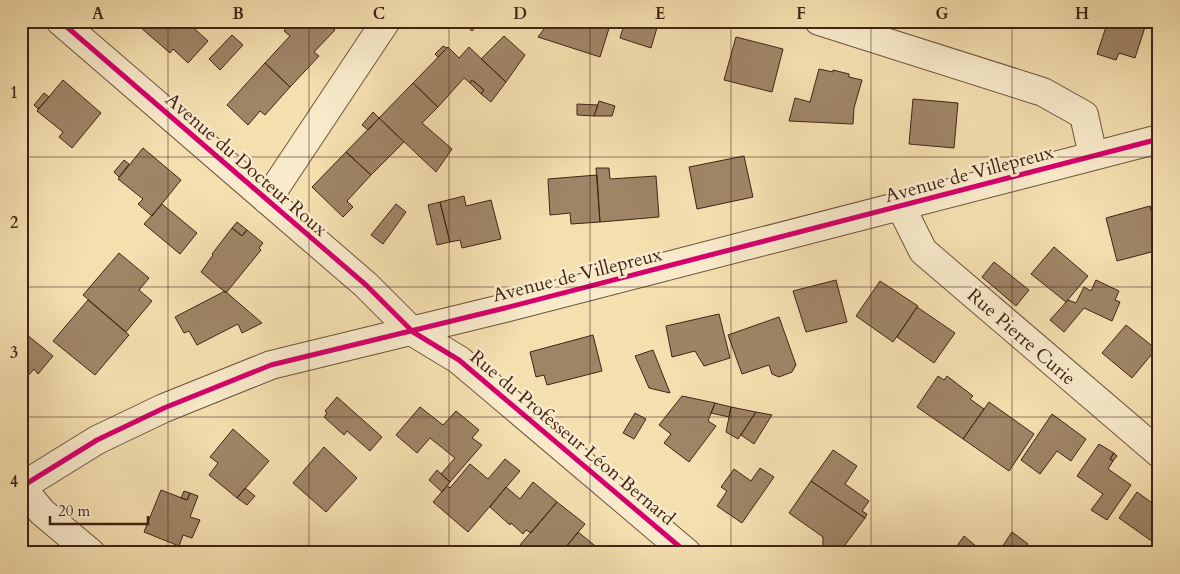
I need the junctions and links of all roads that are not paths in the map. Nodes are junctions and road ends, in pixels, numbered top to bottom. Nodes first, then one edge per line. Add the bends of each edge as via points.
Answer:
1 (60, 21) edge
2 (386, 21) edge
3 (819, 21) edge
4 (1159, 139) edge
5 (1092, 156) junction
6 (267, 200) junction
7 (901, 207) junction
8 (413, 332) junction
9 (1159, 453) edge
10 (21, 487) edge
11 (91, 553) edge
12 (687, 553) edge

1 - 6 street, Avenue du Docteur Roux
2 - 6 street
3 - 5 street via 1043,92 1084,115
4 - 5 street, Avenue de Villepreux
5 - 7 street, Avenue de Villepreux
6 - 8 street, Avenue du Docteur Roux via 366,285
7 - 8 street, Avenue de Villepreux
7 - 9 street, Rue Pierre Curie via 923,251
8 - 10 street, Avenue de Villepreux via 263,368 164,408 97,440
8 - 12 street, Rue du Professeur Léon Bernard via 459,360
10 - 11 street via 42,512

